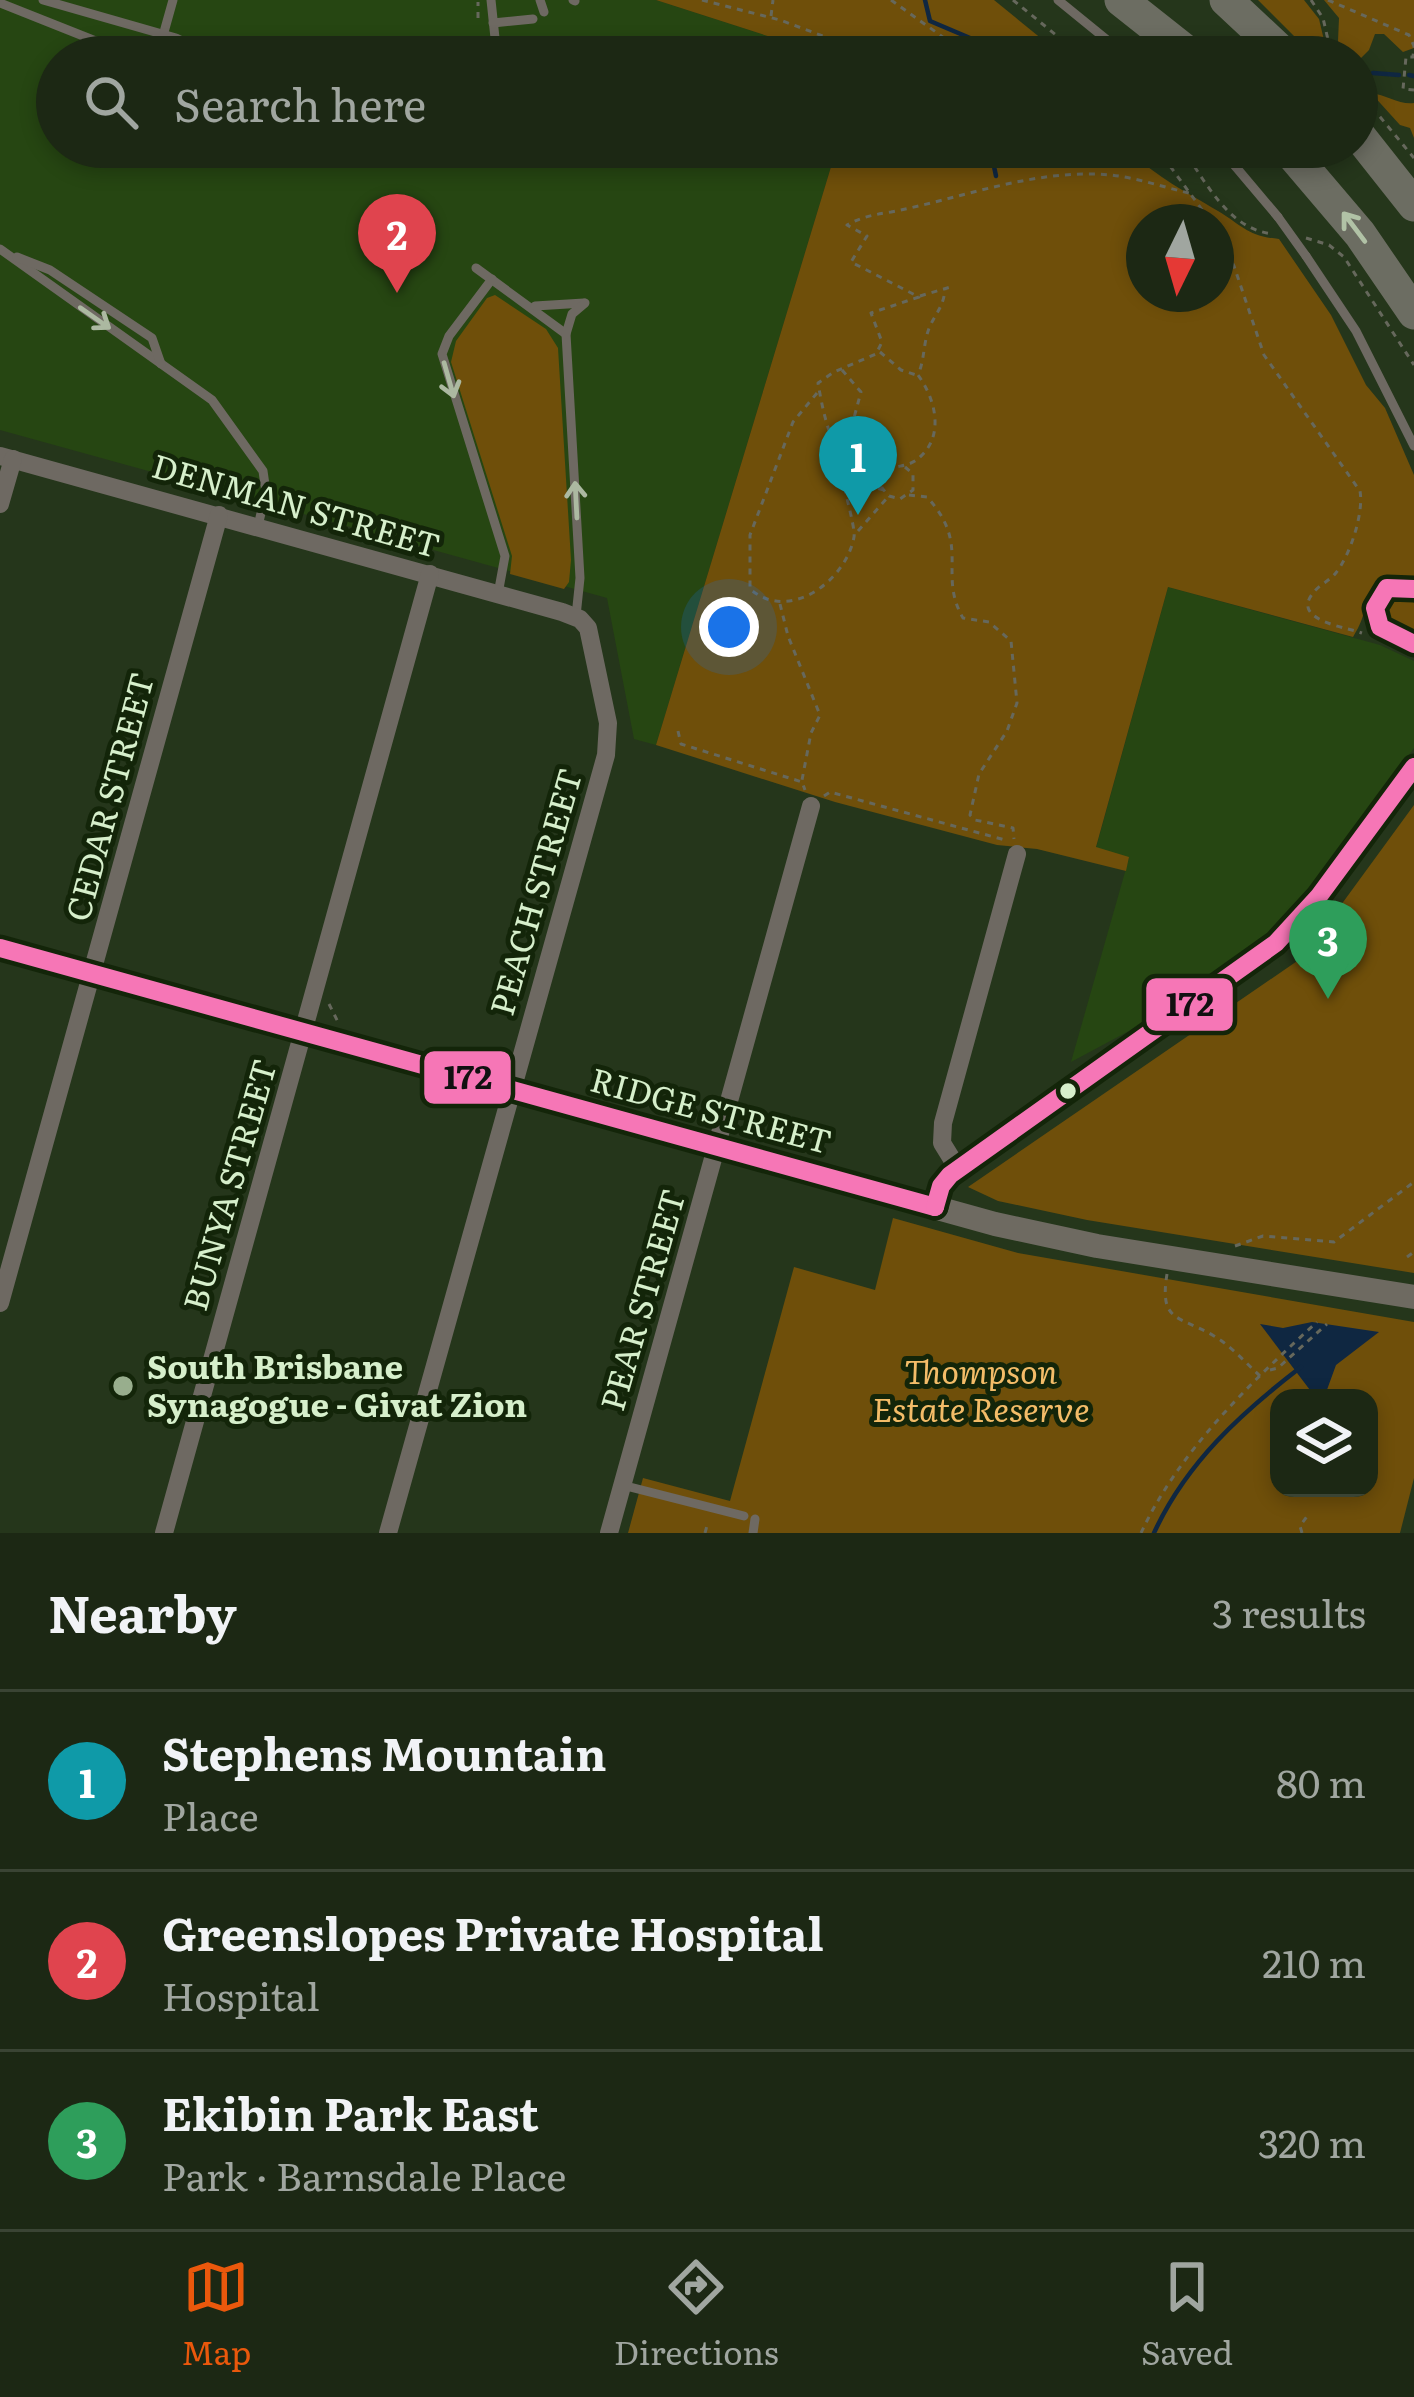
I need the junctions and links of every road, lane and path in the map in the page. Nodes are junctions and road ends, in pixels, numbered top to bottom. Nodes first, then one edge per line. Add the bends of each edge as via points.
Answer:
1 (43, 0) edge
2 (173, 0) edge
3 (491, 0) edge
4 (556, 0) edge
5 (702, 0) edge
6 (773, 0) edge
7 (891, 0) edge
8 (1058, 0) edge
9 (1121, 0) edge
10 (1226, 0) edge
11 (1311, 0) edge
12 (1328, 0) edge
13 (478, 2) edge
14 (1015, 2) edge
15 (0, 3) edge
16 (543, 6) edge
17 (80, 10) junction
18 (478, 18) dead end
19 (771, 18) junction
20 (532, 19) dead end
21 (493, 23) junction
22 (74, 32) junction
23 (164, 35) joint
24 (84, 36) edge
25 (495, 36) edge
26 (821, 36) edge
27 (947, 36) edge
28 (1057, 36) edge
29 (1102, 36) edge
30 (1166, 36) edge
31 (1265, 36) edge
32 (1327, 36) edge
33 (1414, 49) edge
34 (1414, 90) edge
35 (1378, 114) edge
36 (1414, 158) edge
37 (1378, 160) edge
38 (1172, 168) edge
39 (1236, 168) edge
40 (1304, 168) edge
41 (1192, 194) junction
42 (1199, 204) edge
43 (1414, 205) edge
44 (1, 250) edge
45 (1234, 266) edge
46 (476, 268) dead end
47 (492, 279) junction
48 (954, 286) dead end
49 (945, 288) junction
50 (919, 297) junction
51 (530, 306) junction
52 (1414, 313) edge
53 (566, 334) junction
54 (878, 350) junction
55 (841, 368) junction
56 (918, 375) junction
57 (820, 391) junction
58 (1414, 446) edge
59 (837, 453) junction
60 (6, 458) edge
61 (842, 460) junction
62 (905, 467) junction
63 (884, 490) junction
64 (909, 494) junction
65 (889, 496) junction
66 (0, 504) edge
67 (219, 515) junction
68 (258, 526) junction
69 (856, 532) junction
70 (430, 574) junction
71 (1414, 589) edge
72 (498, 594) junction
73 (780, 604) junction
74 (576, 616) junction
75 (1368, 635) dead end
76 (1414, 644) edge
77 (678, 731) dead end
78 (1414, 767) edge
79 (802, 782) junction
80 (813, 798) junction
81 (1016, 848) junction
82 (0, 948) edge
83 (92, 974) junction
84 (329, 1002) dead end
85 (341, 1025) dead end
86 (303, 1033) junction
87 (511, 1090) junction
88 (716, 1147) junction
89 (958, 1169) junction
90 (1414, 1182) edge
91 (935, 1208) junction
92 (1222, 1247) dead end
93 (1414, 1252) edge
94 (1407, 1257) dead end
95 (1167, 1276) dead end
96 (1414, 1297) edge
97 (0, 1304) edge
98 (1317, 1322) dead end
99 (1327, 1324) dead end
100 (1268, 1371) junction
101 (1262, 1377) junction
102 (622, 1485) junction
103 (1308, 1515) dead end
104 (164, 1533) edge
105 (388, 1533) edge
106 (609, 1533) edge
107 (753, 1533) edge
108 (1141, 1533) edge
109 (1302, 1533) edge

1 - 17 lane
2 - 23 lane
3 - 21 lane
4 - 16 lane
5 - 19 path
6 - 19 path
7 - 27 path
8 - 29 lane
9 - 30 highway
10 - 31 highway
11 - 32 path
12 - 33 path via 1409,35
13 - 18 path
14 - 28 path
15 - 22 lane
17 - 22 lane
17 - 23 lane
19 - 26 path
20 - 21 lane
21 - 25 lane
22 - 24 lane
33 - 34 path via 1403,89
35 - 36 path
37 - 43 highway
38 - 41 path
39 - 58 lane, bridge via 1355,331
52 -> 40 highway
41 - 42 path
41 - 50 path via 1112,175 1054,176 868,213 848,225 867,236 851,262
44 -> 68 lane via 50,270 152,338 161,364 212,400 263,471
45 - 75 path via 1264,355 1360,491 1343,561 1307,605 1311,614
46 - 47 lane
47 - 51 lane
47 -> 72 lane via 442,354 505,556
48 - 49 path
49 - 50 path
49 - 56 path
50 - 54 path via 871,313
51 - 53 lane
51 - 53 lane via 585,303
74 -> 53 lane
54 - 55 path
54 - 56 path
55 - 57 path via 818,383
55 - 61 path via 861,392
56 - 62 path via 937,422 924,453
57 - 59 path
57 - 73 path via 793,422 750,535 750,589
59 - 61 path
59 - 69 path
60 - 66 street
60 - 67 street, DENMAN STREET
61 - 63 path via 869,487
62 - 63 path via 884,472
62 - 64 path via 915,479
63 - 65 path
64 - 65 path
64 - 81 path via 927,496 946,517 954,602 963,618 989,622 1011,641 1016,703 979,774 970,815 1013,828
65 - 69 path
67 - 68 street, DENMAN STREET
67 - 83 street, CEDAR STREET
68 - 70 street, DENMAN STREET
69 - 73 path via 844,568
70 - 72 street, DENMAN STREET
70 - 86 street, BUNYA STREET
71 - 76 street via 1388,586 1373,610 1380,627
72 - 74 street, DENMAN STREET
73 - 79 path via 820,715
74 - 87 street, PEACH STREET via 590,633 608,744
77 - 79 path via 681,744
78 - 89 street via 1276,943
79 - 80 path
80 - 81 path via 830,793
80 - 88 street, PEAR STREET
81 - 89 street via 943,1123 942,1143
82 - 83 street, RIDGE STREET
83 - 86 street, RIDGE STREET
83 - 97 street, CEDAR STREET
84 - 85 path
86 - 87 street, RIDGE STREET
86 - 104 street, BUNYA STREET
87 - 88 street, RIDGE STREET
87 - 105 street, PEACH STREET
88 - 91 street, RIDGE STREET
88 - 102 street, PEAR STREET
89 - 91 street
90 - 92 path via 1334,1241 1263,1236
91 - 96 street, RIDGE STREET via 1064,1240
93 - 94 path
95 - 101 path via 1162,1300 1171,1316 1215,1337
98 - 100 path
99 - 100 path
100 - 101 path
101 - 108 path via 1179,1468
102 - 106 street, PEAR STREET
102 - 107 lane via 749,1518
103 - 109 path

